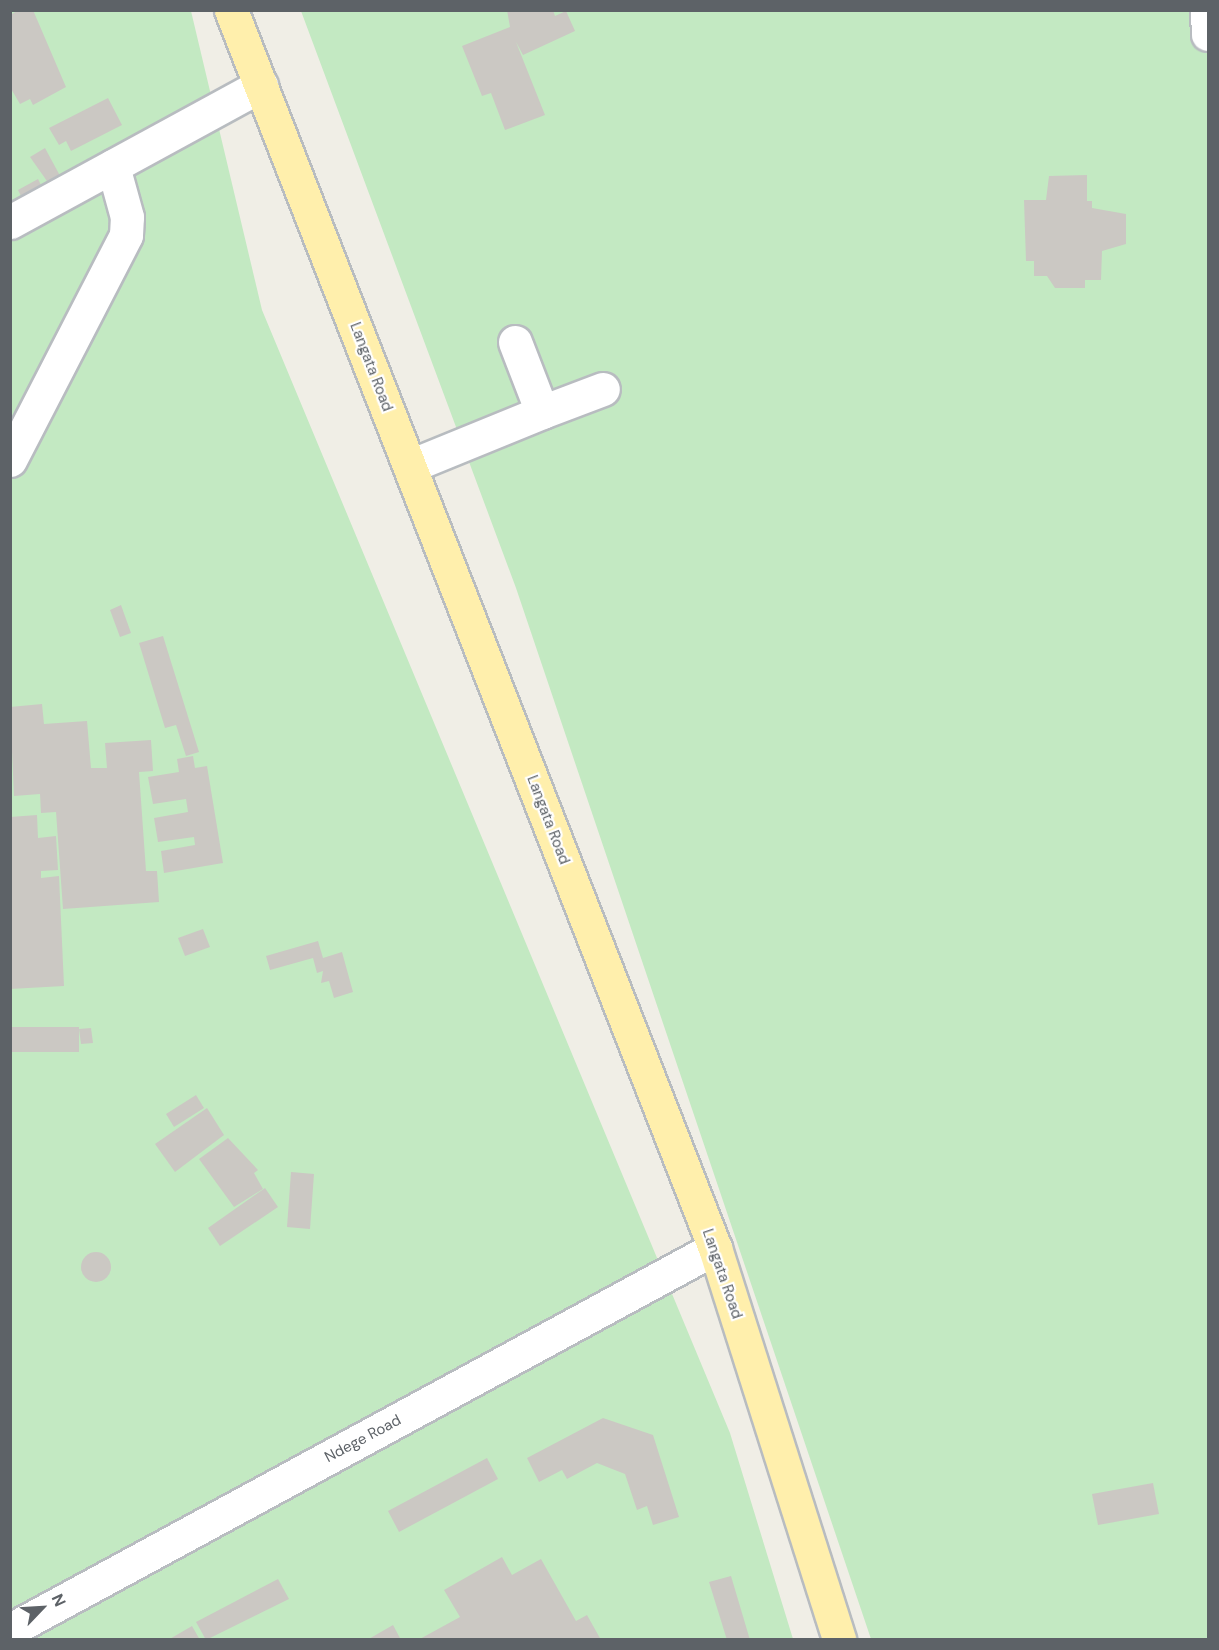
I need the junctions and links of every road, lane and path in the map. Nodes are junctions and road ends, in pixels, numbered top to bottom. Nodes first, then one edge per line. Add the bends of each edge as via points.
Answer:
1 (231, 10) edge
2 (1207, 10) edge
3 (1209, 34) edge
4 (261, 85) junction
5 (112, 166) junction
6 (10, 222) edge
7 (515, 342) dead end
8 (603, 389) dead end
9 (542, 412) junction
10 (10, 460) edge
11 (410, 466) junction
12 (715, 1248) junction
13 (10, 1630) edge
14 (839, 1640) edge

1 - 4 main road, Langata Road
2 - 3 street
4 - 5 street
4 - 11 main road, Langata Road
5 - 6 street
5 - 10 street via 127,217 126,235
7 - 9 street
8 - 9 street
9 - 11 street
11 - 12 main road, Langata Road
12 - 13 street, Ndege Road
12 - 14 main road, Langata Road

